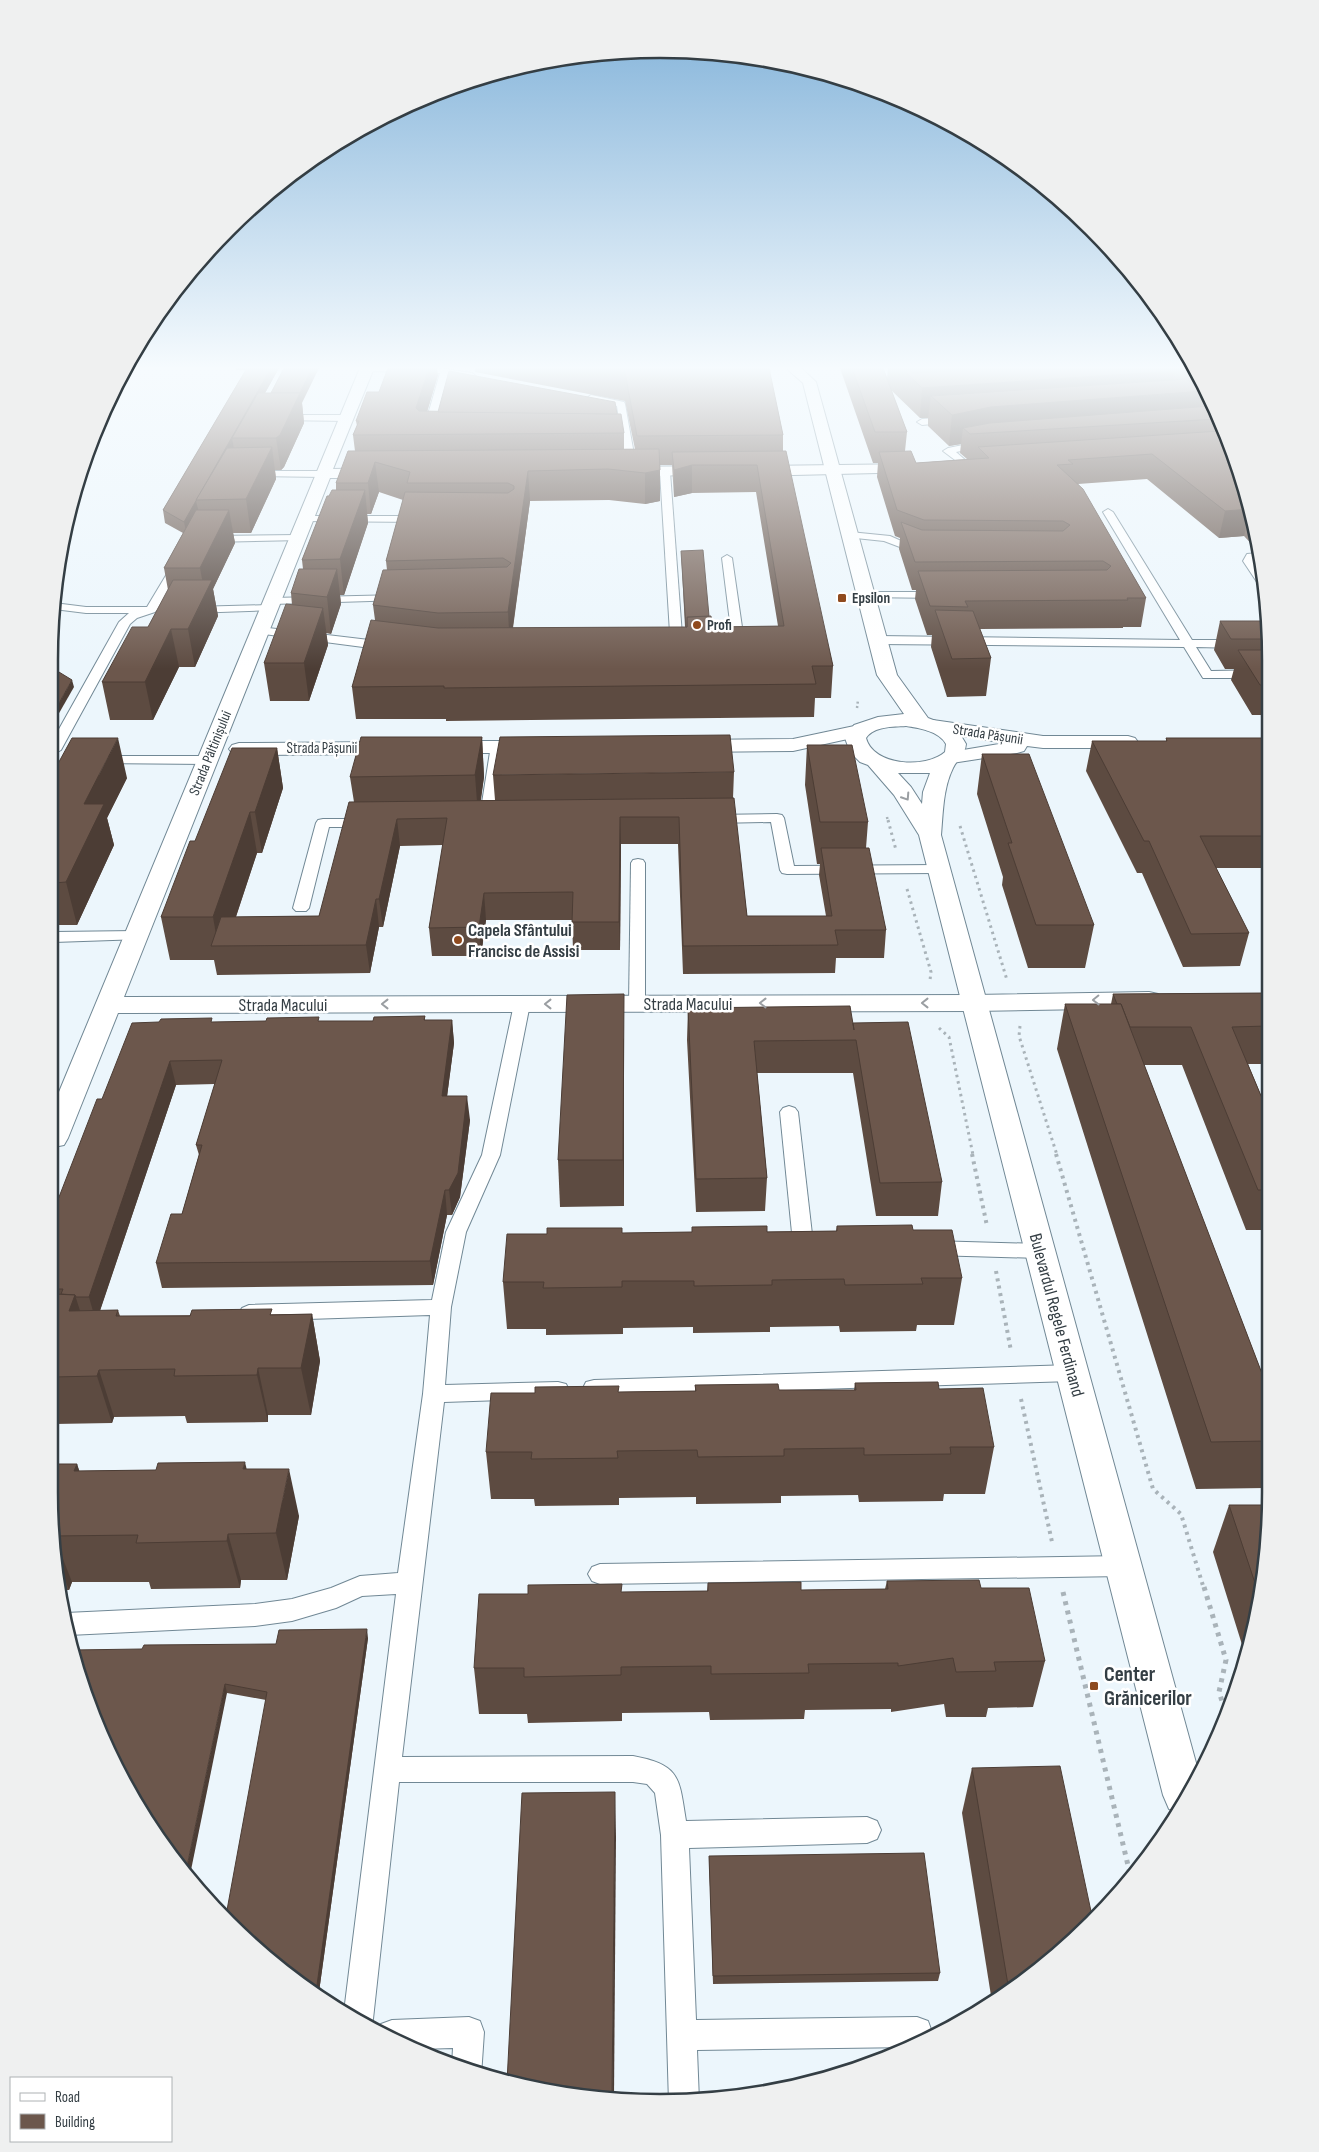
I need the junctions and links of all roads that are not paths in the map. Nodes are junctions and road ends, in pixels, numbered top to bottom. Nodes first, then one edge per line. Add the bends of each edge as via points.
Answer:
1 (326, 468) edge
2 (631, 468) edge
3 (922, 468) edge
4 (833, 471) junction
5 (612, 472) edge
6 (632, 472) junction
7 (665, 472) junction
8 (394, 473) edge
9 (238, 474) edge
10 (324, 474) junction
11 (1108, 512) dead end
12 (432, 519) edge
13 (302, 529) junction
14 (850, 535) junction
15 (202, 539) edge
16 (929, 552) edge
17 (183, 555) edge
18 (1252, 556) edge
19 (727, 558) dead end
20 (1254, 570) edge
21 (953, 595) edge
22 (866, 596) junction
23 (408, 598) edge
24 (271, 605) junction
25 (60, 607) edge
26 (156, 610) junction
27 (181, 610) edge
28 (260, 631) junction
29 (878, 640) junction
30 (720, 642) edge
31 (1249, 644) edge
32 (1189, 645) junction
33 (398, 648) edge
34 (667, 652) edge
35 (1262, 674) edge
36 (887, 675) junction
37 (926, 724) junction
38 (864, 729) junction
39 (1043, 742) junction
40 (1151, 742) edge
41 (793, 745) junction
42 (557, 746) edge
43 (675, 746) edge
44 (498, 747) junction
45 (58, 755) edge
46 (210, 755) junction
47 (948, 759) junction
48 (83, 760) edge
49 (871, 760) junction
50 (700, 819) edge
51 (486, 822) edge
52 (381, 823) edge
53 (930, 835) junction
54 (638, 863) dead end
55 (938, 869) junction
56 (301, 908) dead end
57 (136, 936) junction
58 (58, 937) edge
59 (1169, 1000) edge
60 (974, 1003) junction
61 (522, 1004) junction
62 (638, 1004) junction
63 (108, 1005) junction
64 (788, 1112) dead end
65 (58, 1128) edge
66 (783, 1241) edge
67 (803, 1243) junction
68 (823, 1244) edge
69 (912, 1248) edge
70 (1040, 1251) junction
71 (441, 1307) junction
72 (227, 1316) edge
73 (1072, 1373) junction
74 (434, 1394) junction
75 (1123, 1566) junction
76 (600, 1574) dead end
77 (409, 1583) junction
78 (72, 1624) edge
79 (387, 1770) junction
80 (1183, 1790) edge
81 (867, 1830) dead end
82 (675, 1835) junction
83 (359, 2014) edge
84 (917, 2032) dead end
85 (682, 2035) junction
86 (401, 2036) edge
87 (467, 2063) edge
88 (684, 2093) edge

1 - 10 street, Strada Păltinișului
2 - 6 lane
3 - 4 street
4 - 7 street
4 - 14 street
5 - 6 street
6 - 7 street
7 - 34 lane via 681,642 677,652
8 - 10 street
9 - 10 lane
10 - 13 street, Strada Păltinișului
11 - 32 lane
12 - 13 lane
13 - 15 lane
13 - 24 street, Strada Păltinișului
14 - 16 lane via 886,538 919,552
14 - 22 street
17 - 26 lane
18 - 20 lane via 1248,561
19 - 30 lane via 738,641
21 - 22 lane
22 - 29 street
23 - 24 lane
24 - 27 lane
24 - 28 street, Strada Păltinișului
25 - 26 lane
26 - 45 lane via 133,616 125,622
28 - 33 lane
28 - 46 street, Strada Păltinișului
29 - 32 lane
29 - 36 street
31 - 32 lane
32 - 35 lane via 1207,675
36 - 37 street
36 - 38 street via 883,702
37 - 38 street, Strada Pășunii via 892,720
37 - 39 street, Strada Pășunii
37 - 47 street via 944,731 956,743 956,750
38 - 41 street
38 - 49 street, Bulevardul Regele Ferdinand via 854,744
39 - 40 street, Strada Pășunii
39 - 47 street, Strada Pășunii
41 - 43 street
41 - 49 street
42 - 44 street, Strada Pășunii
44 - 46 street, Strada Pășunii
44 - 51 lane
46 - 48 lane
46 - 57 street, Strada Păltinișului
47 - 49 street, Strada Pășunii via 920,768
47 - 53 street, Bulevardul Regele Ferdinand via 934,792
49 -> 53 street, Bulevardul Regele Ferdinand via 903,792
50 - 55 lane via 777,818 788,870
52 - 56 lane via 323,823
53 - 55 street, Bulevardul Regele Ferdinand
54 - 62 lane
55 - 60 street, Bulevardul Regele Ferdinand
57 - 58 lane
57 - 63 street, Strada Păltinișului
59 -> 60 street, Strada Macului
60 -> 62 street, Strada Macului
60 - 70 street, Bulevardul Regele Ferdinand
62 -> 61 street, Strada Macului
61 -> 63 street, Strada Macului
61 - 71 lane via 491,1155 456,1232
63 - 65 street, Strada Păltinișului
64 - 67 lane
66 - 67 lane
67 - 68 lane
69 - 70 lane
70 - 73 street, Bulevardul Regele Ferdinand
71 - 72 lane
71 - 74 lane
73 - 74 lane
73 - 75 street, Bulevardul Regele Ferdinand
74 - 77 lane
75 - 76 lane
75 - 80 street, Bulevardul Regele Ferdinand
77 - 78 lane via 360,1586 292,1610 255,1615
77 - 79 lane
79 - 82 lane via 633,1769 654,1774 666,1787
79 - 83 lane
81 - 82 lane
82 - 85 lane
84 - 85 lane
85 - 88 lane
86 - 87 lane via 469,2032

